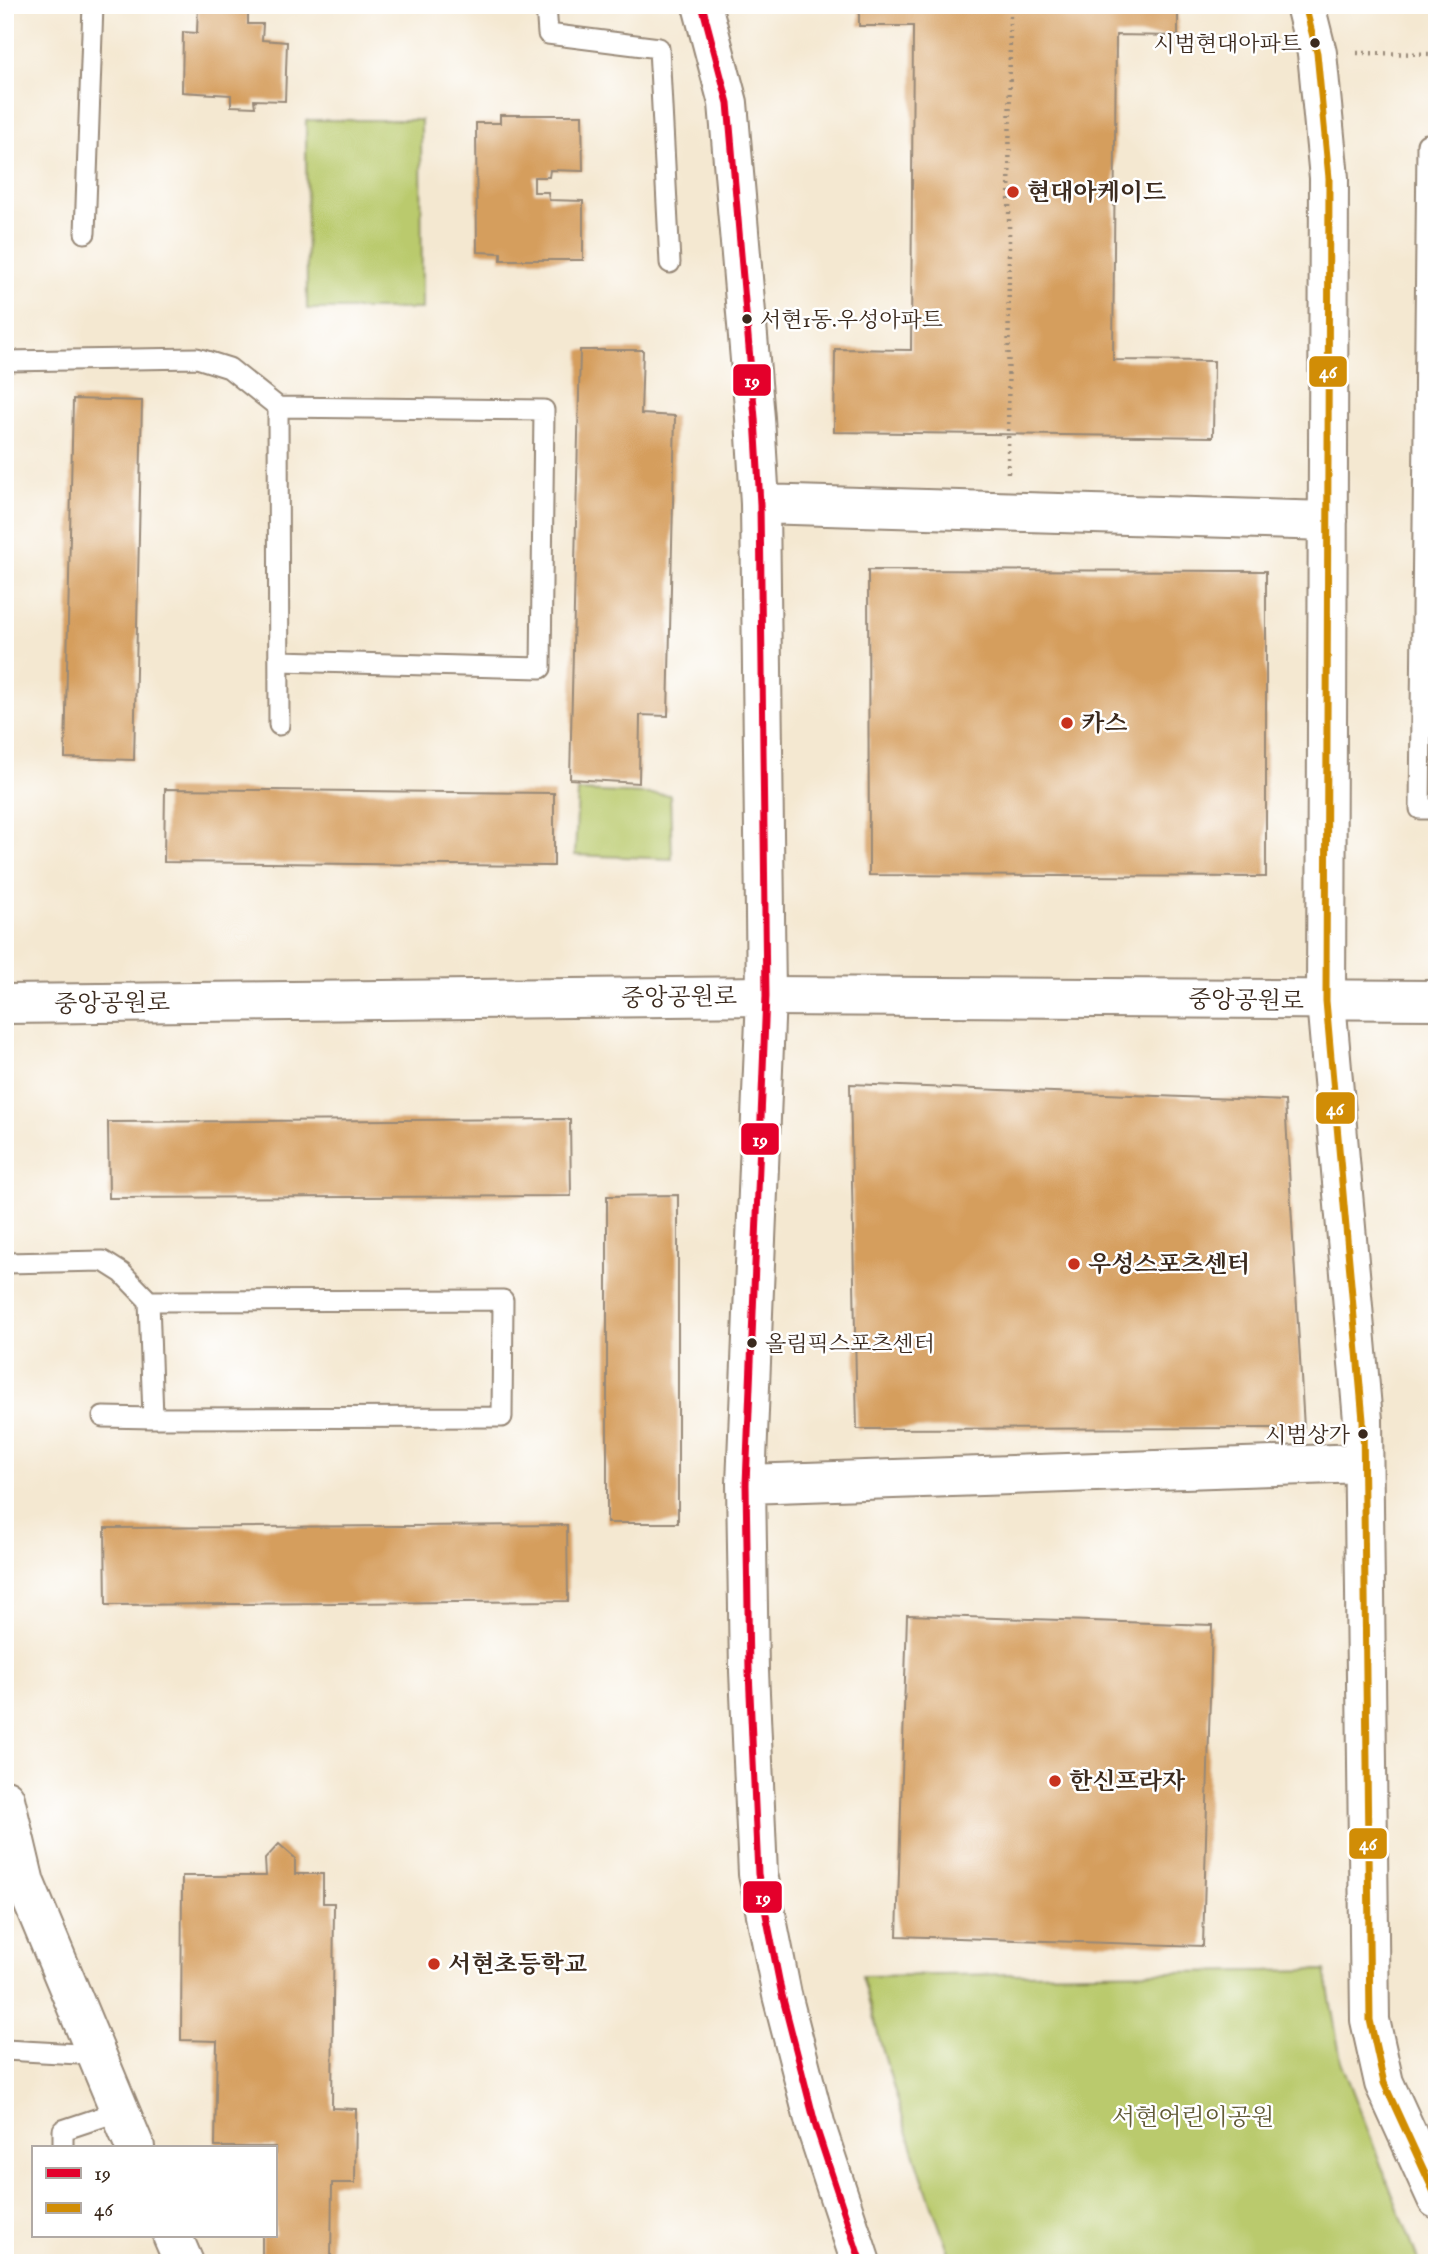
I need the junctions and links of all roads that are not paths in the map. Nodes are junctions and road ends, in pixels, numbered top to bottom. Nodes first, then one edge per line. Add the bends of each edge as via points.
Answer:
1 (93, 5) edge
2 (546, 5) edge
3 (702, 5) edge
4 (1305, 5) edge
5 (1427, 144) dead end
6 (85, 233) dead end
7 (670, 263) dead end
8 (5, 361) edge
9 (278, 407) junction
10 (760, 504) junction
11 (1328, 521) junction
12 (280, 662) junction
13 (279, 724) dead end
14 (1437, 809) edge
15 (766, 996) junction
16 (1437, 1000) edge
17 (1326, 1001) junction
18 (5, 1004) edge
19 (5, 1263) edge
20 (149, 1301) junction
21 (103, 1417) dead end
22 (153, 1418) junction
23 (1363, 1463) junction
24 (746, 1484) junction
25 (5, 1799) edge
26 (5, 2050) edge
27 (97, 2055) junction
28 (120, 2111) junction
29 (63, 2146) edge
30 (135, 2146) edge
31 (1437, 2199) edge
32 (172, 2236) edge
33 (184, 2263) edge
34 (861, 2263) edge

1 - 6 lane
2 - 7 lane via 548,34 659,48
3 - 10 street via 729,103
4 - 11 street via 1317,53 1329,178
5 - 14 lane via 1420,809
8 - 9 lane via 197,358 229,368
9 - 12 lane
9 - 12 lane via 544,410 541,668
10 - 11 street
10 - 15 street
11 - 17 street
12 - 13 lane
15 - 17 street, 중앙공원로
15 - 18 street, 중앙공원로
15 - 24 street
16 - 17 street, 중앙공원로
17 - 23 street
19 - 20 lane via 103,1261
20 - 22 lane
20 - 22 lane via 503,1300 502,1417
21 - 22 lane
23 - 24 street
23 - 31 street via 1370,2020 1384,2083
24 - 34 street via 758,1874 782,1995 813,2114
25 - 27 street via 24,1883
26 - 27 lane
27 - 28 street
28 - 29 lane via 63,2130
28 - 30 street
32 - 33 street

